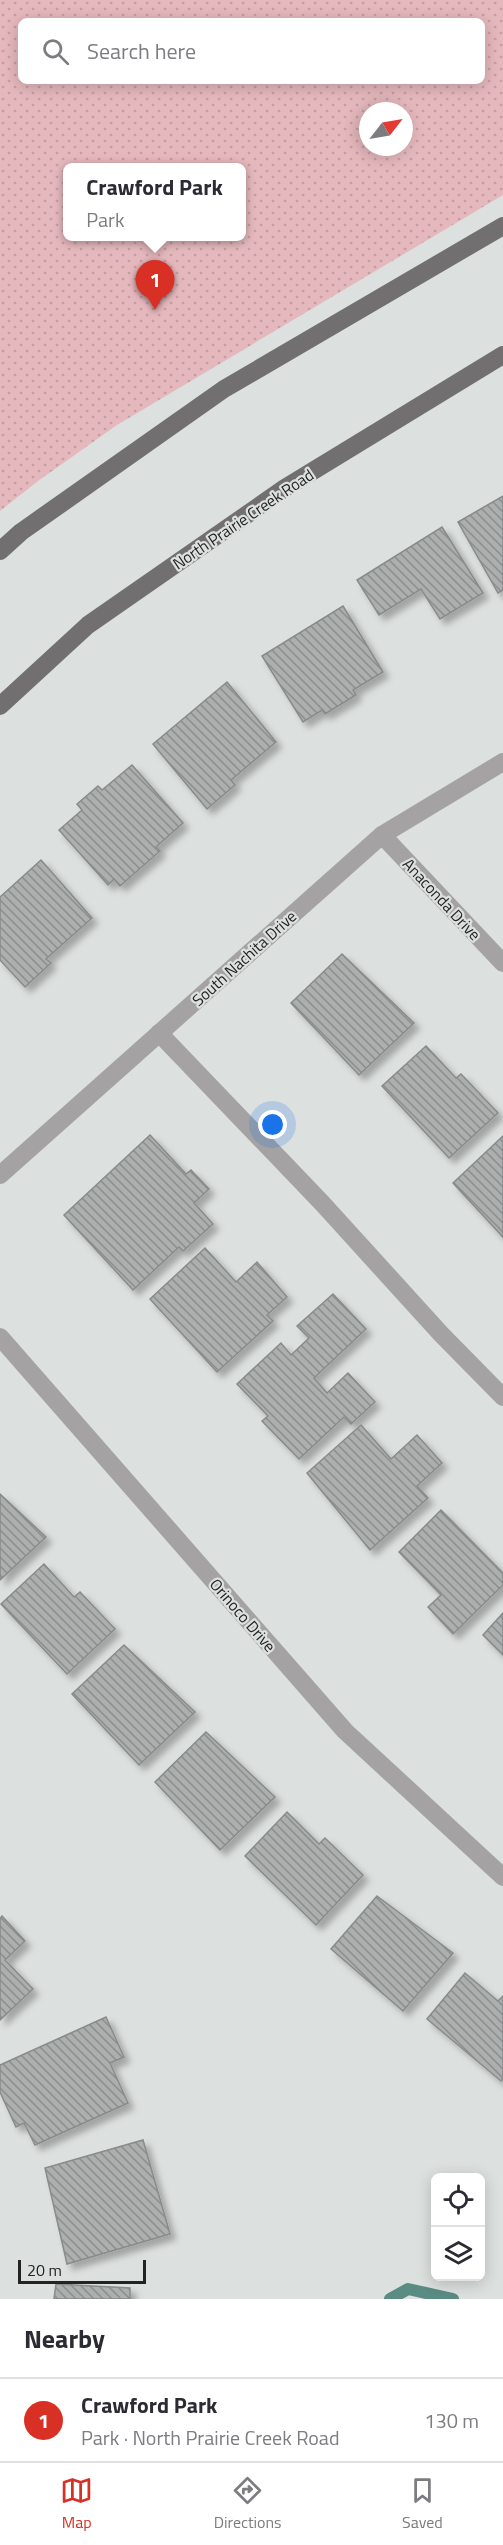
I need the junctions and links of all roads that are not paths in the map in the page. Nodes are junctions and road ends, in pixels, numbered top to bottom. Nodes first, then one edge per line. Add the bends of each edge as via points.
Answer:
1 (503, 226) edge
2 (503, 355) edge
3 (0, 551) edge
4 (0, 706) edge
5 (503, 762) edge
6 (382, 835) junction
7 (503, 963) edge
8 (159, 1033) junction
9 (0, 1175) edge
10 (0, 1338) edge
11 (503, 1397) edge
12 (503, 1877) edge

1 - 3 main road via 224,389 21,532
2 - 4 main road, North Prairie Creek Road via 285,488 88,625
5 - 6 street, South Nachita Drive
6 - 7 street, Anaconda Drive
6 - 8 street, South Nachita Drive
8 - 9 street, South Nachita Drive
8 - 11 street
10 - 12 street, Orinoco Drive via 345,1731

